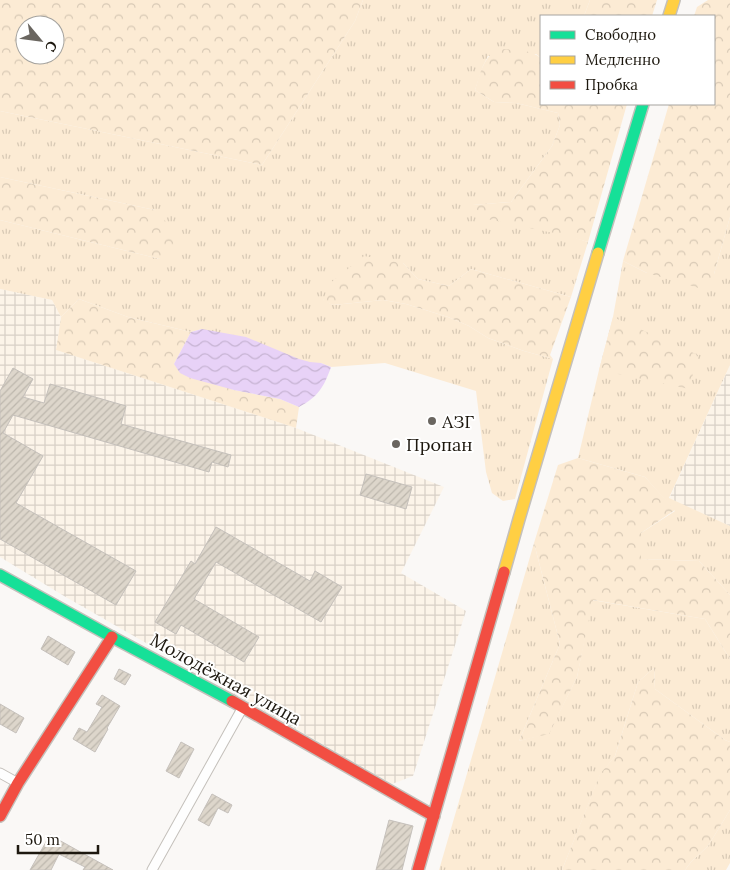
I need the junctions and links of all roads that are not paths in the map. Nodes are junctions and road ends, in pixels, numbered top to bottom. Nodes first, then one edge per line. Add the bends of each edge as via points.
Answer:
1 (674, 0) edge
2 (669, 15) edge
3 (643, 105) edge
4 (0, 575) edge
5 (112, 637) junction
6 (243, 707) junction
7 (0, 772) edge
8 (18, 783) junction
9 (0, 816) edge
10 (434, 816) junction
11 (152, 870) edge
12 (418, 870) edge

1 - 2 main road
3 - 10 main road
4 - 5 main road, Молодёжная улица
5 - 6 main road, Молодёжная улица
5 - 8 main road
6 - 10 main road, Молодёжная улица
6 - 11 street
7 - 8 street
8 - 9 main road
10 - 12 main road

